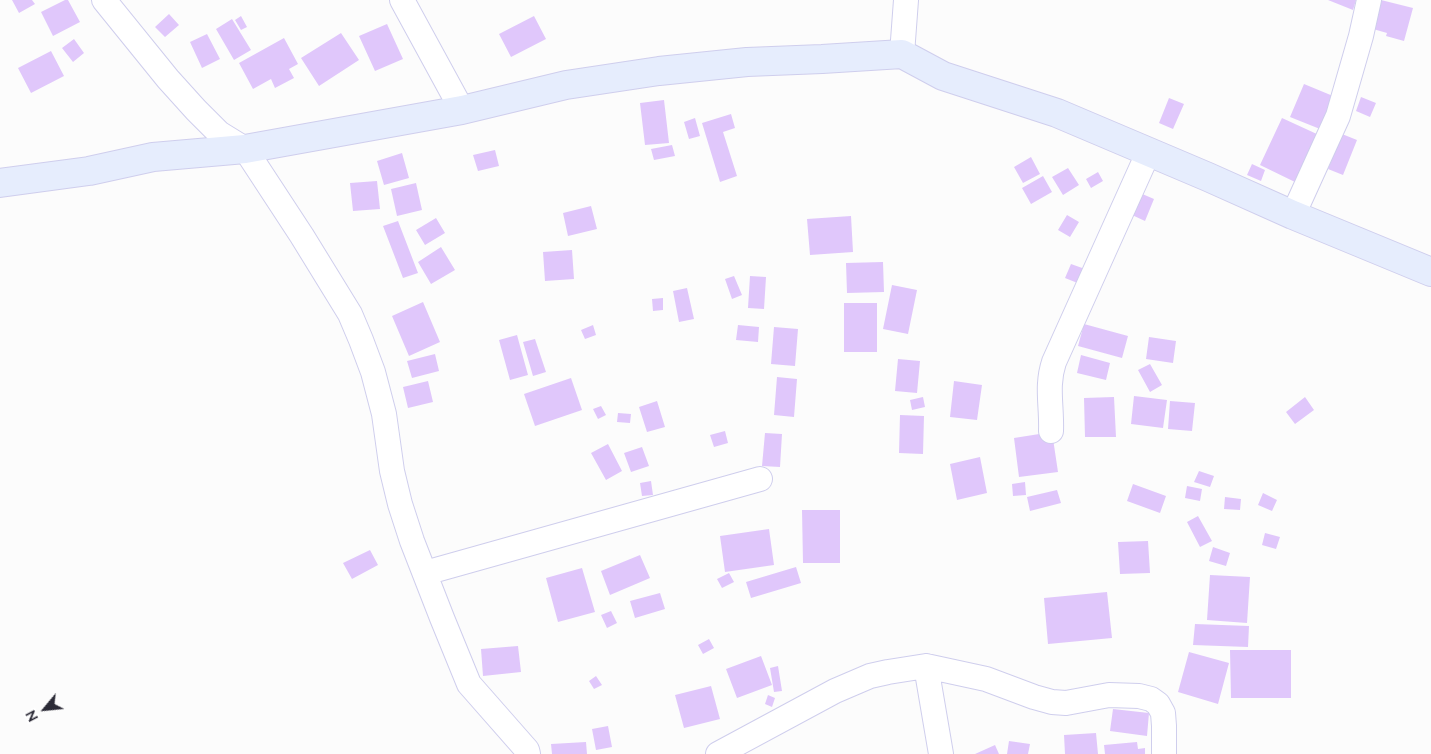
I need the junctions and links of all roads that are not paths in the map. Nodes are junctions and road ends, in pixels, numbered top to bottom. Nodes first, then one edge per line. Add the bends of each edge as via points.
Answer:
1 (104, 0) edge
2 (402, 0) edge
3 (906, 0) edge
4 (1369, 0) edge
5 (902, 54) junction
6 (462, 110) junction
7 (246, 148) junction
8 (1149, 152) junction
9 (0, 183) edge
10 (1293, 215) junction
11 (1431, 272) edge
12 (1051, 431) dead end
13 (760, 479) dead end
14 (425, 573) junction
15 (926, 666) junction
16 (525, 753) edge
17 (718, 754) edge
18 (940, 754) edge
19 (1164, 754) edge

1 - 7 street via 196,110 219,133
2 - 6 street
3 - 5 street
4 - 10 street via 1338,116
5 - 6 street via 747,62 659,71 566,85
5 - 8 street via 943,76 1057,114
6 - 7 street
7 - 9 street via 153,156 89,171
7 - 14 street via 350,314 361,340 384,414 400,504
8 - 10 street
8 - 12 street via 1054,362 1049,386
10 - 11 street
13 - 14 street
14 - 16 street via 469,684
15 - 17 street via 870,676 835,691
15 - 18 street
15 - 19 street via 986,679 1052,702 1066,703 1109,695 1151,699 1163,713

